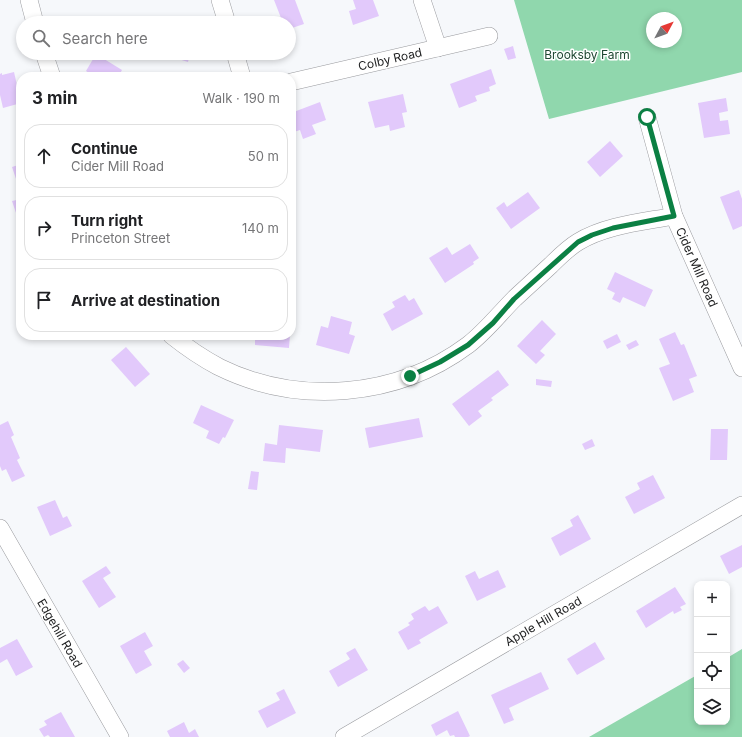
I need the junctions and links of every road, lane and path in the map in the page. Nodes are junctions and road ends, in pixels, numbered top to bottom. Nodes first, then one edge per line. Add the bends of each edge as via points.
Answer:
1 (28, 0) edge
2 (220, 0) edge
3 (422, 0) edge
4 (33, 16) edge
5 (225, 16) edge
6 (489, 36) dead end
7 (438, 48) junction
8 (46, 60) edge
9 (237, 60) edge
10 (50, 72) edge
11 (241, 72) edge
12 (296, 81) edge
13 (647, 117) dead end
14 (674, 216) junction
15 (177, 340) edge
16 (742, 368) edge
17 (742, 505) edge
18 (0, 528) edge
19 (120, 737) edge
20 (344, 737) edge

1 - 4 street
2 - 5 street
3 - 7 street
6 - 7 street, Colby Road
7 - 12 street, Colby Road
8 - 10 street
9 - 11 street
13 - 14 street, Cider Mill Road
14 - 15 street via 613,228 578,242 514,299 493,323 468,345 434,365 379,386 313,392 281,388 218,367
14 - 16 street, Cider Mill Road
17 - 20 street, Apple Hill Road
18 - 19 street, Edgehill Road

